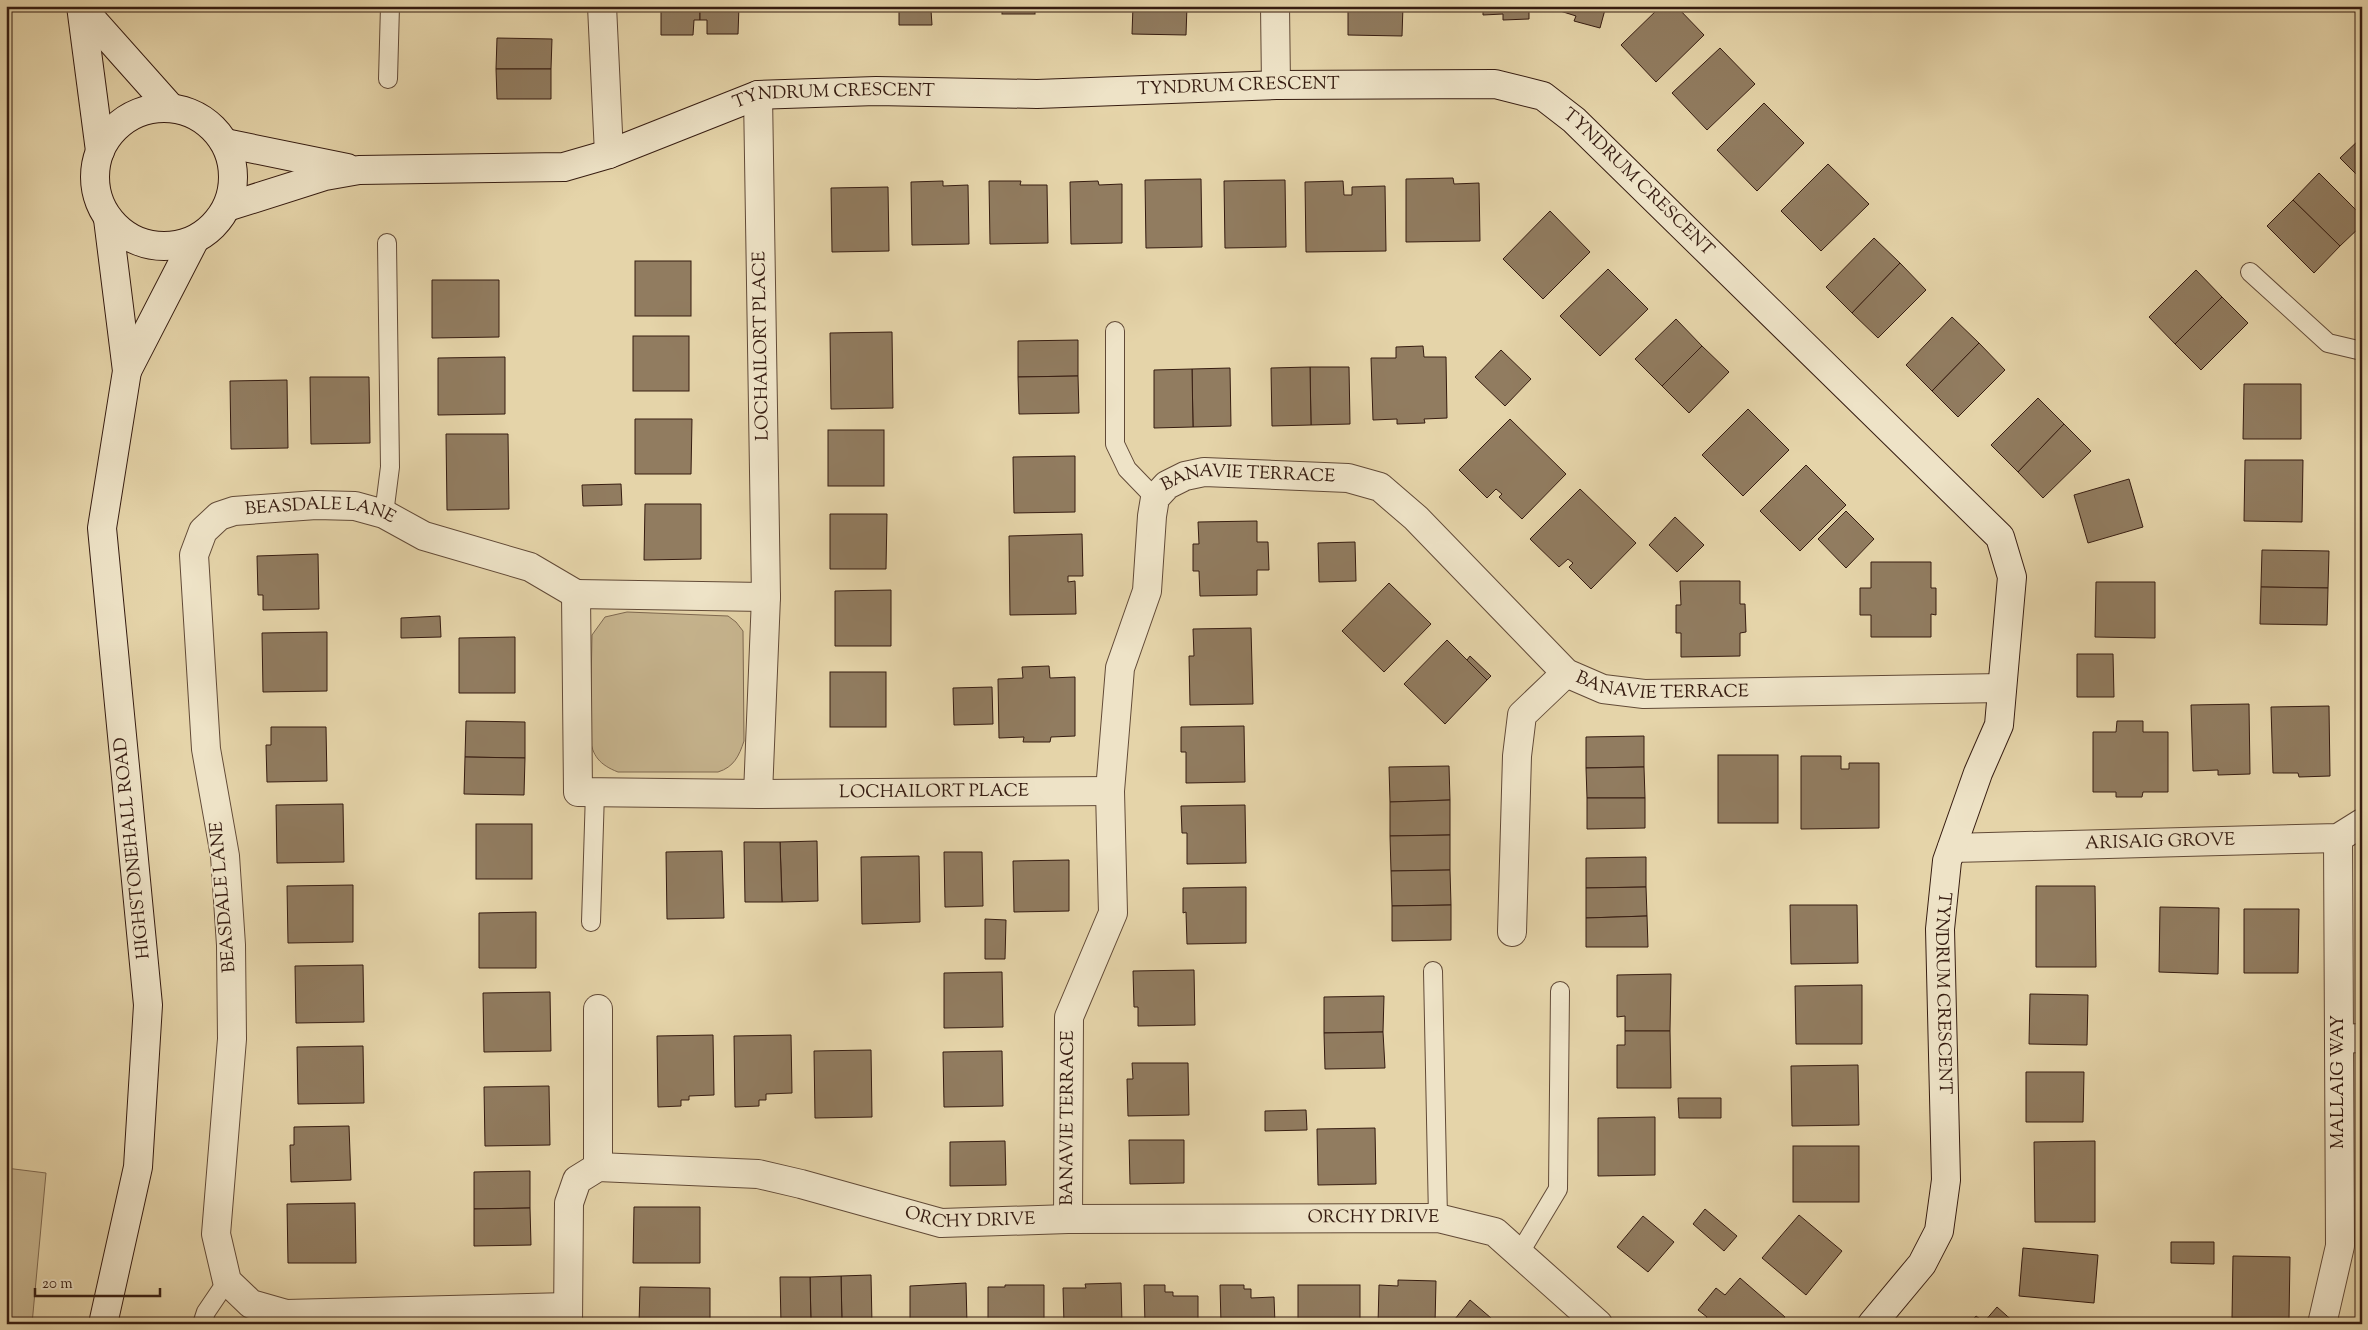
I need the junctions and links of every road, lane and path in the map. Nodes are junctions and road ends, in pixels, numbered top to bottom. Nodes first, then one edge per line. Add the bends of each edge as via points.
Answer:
1 (390, 6) edge
2 (602, 6) edge
3 (1275, 6) edge
4 (81, 7) edge
5 (388, 79) dead end
6 (1276, 85) junction
7 (758, 95) junction
8 (172, 108) junction
9 (225, 143) junction
10 (100, 151) junction
11 (609, 154) junction
12 (359, 170) junction
13 (227, 207) junction
14 (108, 219) junction
15 (194, 240) junction
16 (387, 243) dead end
17 (2250, 272) dead end
18 (1115, 331) dead end
19 (2362, 351) edge
20 (127, 371) junction
21 (1155, 498) junction
22 (384, 514) junction
23 (576, 594) junction
24 (766, 597) junction
25 (1566, 673) junction
26 (2002, 688) junction
27 (1110, 791) junction
28 (595, 792) junction
29 (758, 794) junction
30 (2362, 823) edge
31 (2338, 838) junction
32 (1952, 848) junction
33 (591, 922) dead end
34 (1512, 932) dead end
35 (1432, 971) dead end
36 (1560, 991) dead end
37 (598, 1009) dead end
38 (2350, 1039) edge
39 (598, 1167) junction
40 (1068, 1218) junction
41 (1438, 1218) junction
42 (1519, 1254) junction
43 (227, 1281) junction
44 (568, 1316) edge
45 (103, 1324) edge
46 (202, 1324) edge
47 (1598, 1324) edge
48 (1872, 1324) edge
49 (2322, 1324) edge

1 - 5 lane
2 - 11 street
3 - 6 street
4 - 8 street, HIGHSTONEHALL ROAD
4 - 10 street, HIGHSTONEHALL ROAD
6 - 7 street, TYNDRUM CRESCENT via 1037,94 876,91
6 - 26 street, TYNDRUM CRESCENT via 1495,84 1543,96 1574,120 2000,537 2012,576
7 - 11 street, TYNDRUM CRESCENT
7 - 24 street, LOCHAILORT PLACE
8 - 9 street, HIGHSTONEHALL ROAD via 199,117 211,125
8 - 10 street, HIGHSTONEHALL ROAD via 149,109 128,118 111,132
9 - 12 street, TYNDRUM CRESCENT
9 - 13 street, HIGHSTONEHALL ROAD via 233,164 234,186
10 - 14 street, HIGHSTONEHALL ROAD via 95,174 98,198
11 - 12 street, TYNDRUM CRESCENT via 564,167
12 - 13 street, TYNDRUM CRESCENT via 325,176
13 - 15 street, HIGHSTONEHALL ROAD via 213,227
14 - 15 street, HIGHSTONEHALL ROAD via 126,235 148,245 171,247
14 - 20 street, HIGHSTONEHALL ROAD
15 - 20 street, HIGHSTONEHALL ROAD
16 - 22 lane via 390,467
17 - 19 lane via 2328,343
18 - 21 lane via 1115,444 1128,469
20 - 45 street, HIGHSTONEHALL ROAD via 102,528 148,1004 138,1167
21 - 25 street, BANAVIE TERRACE via 1167,485 1204,472 1348,478 1380,487 1416,518
21 - 27 street, BANAVIE TERRACE via 1147,591 1120,668
22 - 23 street, BEASDALE LANE via 424,536 530,567
22 - 43 street, BEASDALE LANE via 356,506 234,510 219,516 203,532 194,555 206,749 224,856 231,945 232,1039 216,1234
23 - 24 street
23 - 28 street, LOCHAILORT PLACE via 578,792
24 - 29 street, LOCHAILORT PLACE
25 - 26 street, BANAVIE TERRACE via 1603,689 1644,694
25 - 34 street via 1522,715 1517,756
26 - 32 street, TYNDRUM CRESCENT via 1999,726 1978,773
27 - 29 street, LOCHAILORT PLACE
27 - 40 street, BANAVIE TERRACE via 1113,912 1068,1017
28 - 29 street, LOCHAILORT PLACE
28 - 33 lane
30 - 31 street
31 - 32 street, ARISAIG GROVE
31 - 38 street, MALLAIG WAY
32 - 48 street, TYNDRUM CRESCENT via 1947,861 1940,929 1946,1180 1939,1231 1922,1264
35 - 41 lane
36 - 42 lane via 1558,1189
37 - 39 street
38 - 49 street, MALLAIG WAY via 2340,1246
39 - 40 street, ORCHY DRIVE via 758,1174 941,1223
39 - 44 street via 577,1180 569,1204
40 - 41 street, ORCHY DRIVE
41 - 42 street, ORCHY DRIVE via 1495,1232
42 - 47 street, ORCHY DRIVE
43 - 44 street via 251,1304 286,1314
43 - 46 lane via 206,1312

